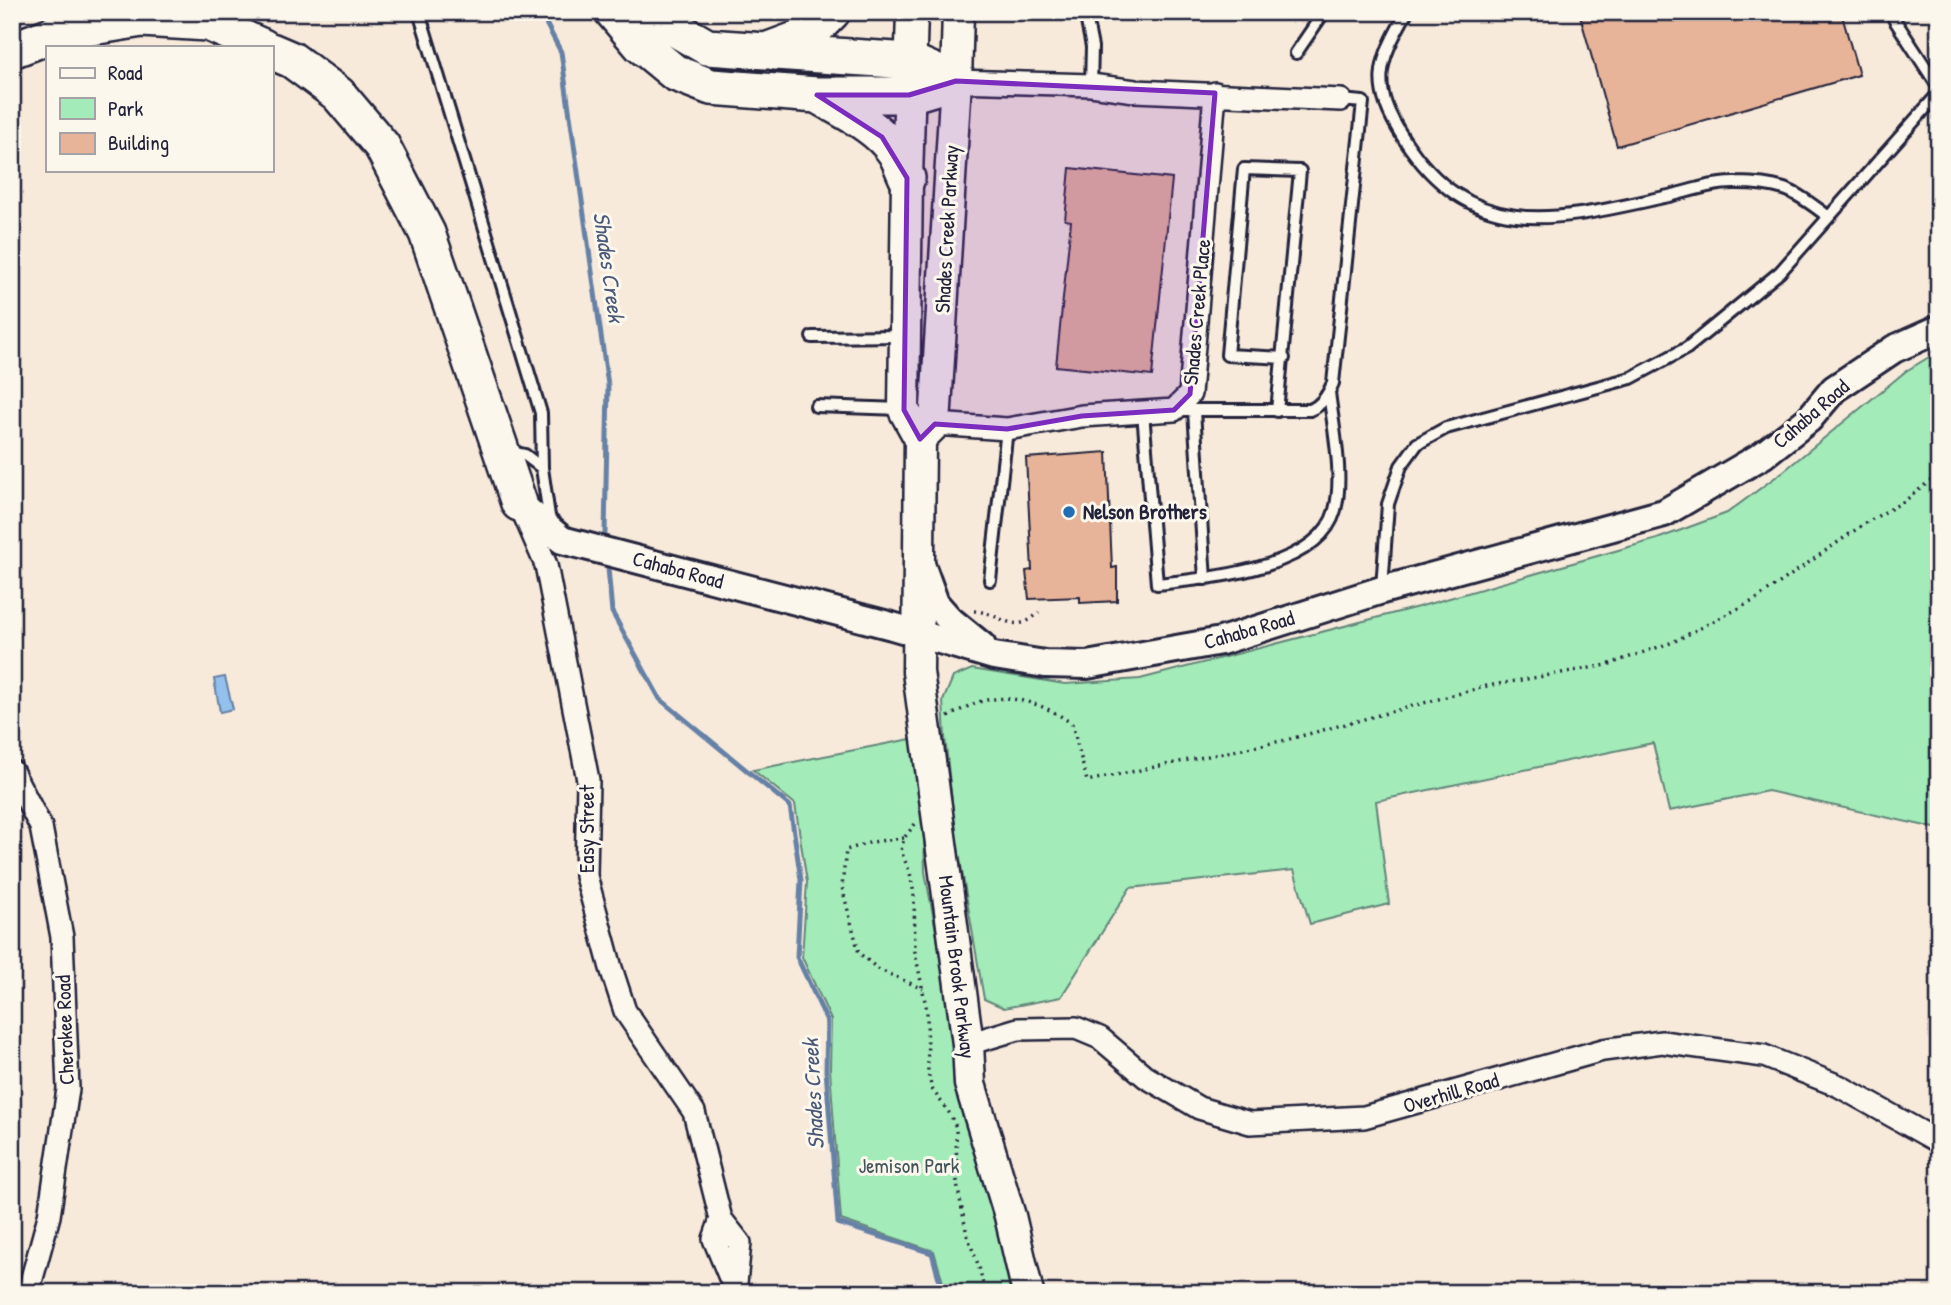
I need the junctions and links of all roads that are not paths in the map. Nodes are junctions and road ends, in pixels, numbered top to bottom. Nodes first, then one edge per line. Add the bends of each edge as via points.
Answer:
1 (110, 12) edge
2 (419, 12) edge
3 (613, 12) edge
4 (651, 12) edge
5 (832, 12) edge
6 (912, 12) edge
7 (958, 12) edge
8 (1324, 12) edge
9 (1407, 12) edge
10 (1892, 12) edge
11 (1086, 14) edge
12 (55, 33) junction
13 (261, 46) edge
14 (12, 50) edge
15 (766, 51) junction
16 (273, 52) edge
17 (1296, 53) dead end
18 (910, 61) junction
19 (956, 80) junction
20 (1091, 85) junction
21 (1939, 90) edge
22 (1215, 93) junction
23 (817, 95) junction
24 (909, 95) junction
25 (1341, 100) joint
26 (1384, 101) junction
27 (1363, 102) junction
28 (907, 178) junction
29 (1829, 217) junction
30 (1939, 329) edge
31 (905, 336) junction
32 (811, 337) dead end
33 (1283, 358) junction
34 (1329, 392) junction
35 (816, 405) dead end
36 (904, 410) junction
37 (1184, 410) junction
38 (1278, 411) junction
39 (1143, 412) junction
40 (1007, 429) junction
41 (928, 431) junction
42 (502, 453) junction
43 (542, 468) junction
44 (519, 503) junction
45 (550, 529) junction
46 (919, 560) junction
47 (1205, 579) junction
48 (990, 580) dead end
49 (1382, 590) junction
50 (919, 635) junction
51 (994, 656) junction
52 (12, 771) edge
53 (968, 1044) junction
54 (1939, 1142) edge
55 (735, 1291) edge
56 (28, 1293) edge
57 (1028, 1293) edge

1 - 12 highway
2 - 43 lane via 541,413
3 - 23 highway via 640,45 694,82 729,90
4 - 15 highway via 707,47
5 - 15 highway via 809,35
6 - 18 main road, Shades Creek Parkway
7 - 19 main road, Shades Creek Parkway
8 - 17 lane
9 - 26 lane via 1381,66
10 - 21 lane
11 - 20 lane via 1092,47
12 - 13 highway via 142,19 208,23
12 - 14 highway
15 - 18 highway
16 - 42 highway via 292,60 338,94 382,146 428,233
18 - 19 highway
18 - 24 main road, Shades Creek Parkway
19 - 20 street
19 - 24 highway
19 - 41 main road, Shades Creek Parkway
20 - 22 street
21 - 29 lane
22 - 25 street
22 - 37 street, Shades Creek Place via 1190,394
23 - 24 highway
23 - 28 highway via 881,137
24 - 28 main road, Shades Creek Parkway
25 - 27 lane
26 - 27 lane
26 - 29 lane via 1388,114 1432,176 1452,193 1505,215 1535,219 1586,214 1735,182 1785,189
27 - 34 lane
28 - 31 main road, Shades Creek Parkway
29 - 49 lane via 1780,272 1687,348 1631,378 1446,428 1417,444 1401,466 1388,504
30 - 49 street, Cahaba Road via 1884,356 1834,389 1809,419 1763,455 1664,513
31 - 32 lane
31 - 36 main road, Shades Creek Parkway
33 - 33 lane via 1300,171 1244,169 1227,355
33 - 38 lane
34 - 38 lane via 1310,410
34 - 47 lane via 1338,478 1335,510 1325,532 1301,551
35 - 36 lane
36 - 41 main road, Shades Creek Parkway
37 - 38 lane
37 - 39 street, Shades Creek Place
37 - 47 lane
39 - 40 street, Shades Creek Place via 1082,416
39 - 47 lane via 1157,584
40 - 41 street, Shades Creek Place
40 - 48 lane
41 - 46 main road, Shades Creek Parkway
42 - 43 lane via 525,455
42 - 44 highway
43 - 45 lane
44 - 45 street, Cahaba Road
44 - 55 street, Easy Street via 546,565 588,780 586,877 625,1011 694,1112 721,1219 740,1243
45 - 50 street, Cahaba Road via 562,540
46 - 50 main road, Shades Creek Parkway
46 - 51 street via 935,603
49 - 51 street, Cahaba Road via 1221,641 1087,665
50 - 51 street, Cahaba Road
50 - 53 main road, Mountain Brook Parkway via 929,815
52 - 56 street, Cherokee Road via 41,827 62,937 68,1089 49,1216
53 - 54 street, Overhill Road via 1018,1028 1076,1027 1100,1038 1146,1077 1199,1108 1250,1123 1364,1117 1602,1050 1662,1042 1764,1056 1839,1086
53 - 57 main road, Mountain Brook Parkway via 970,1084

